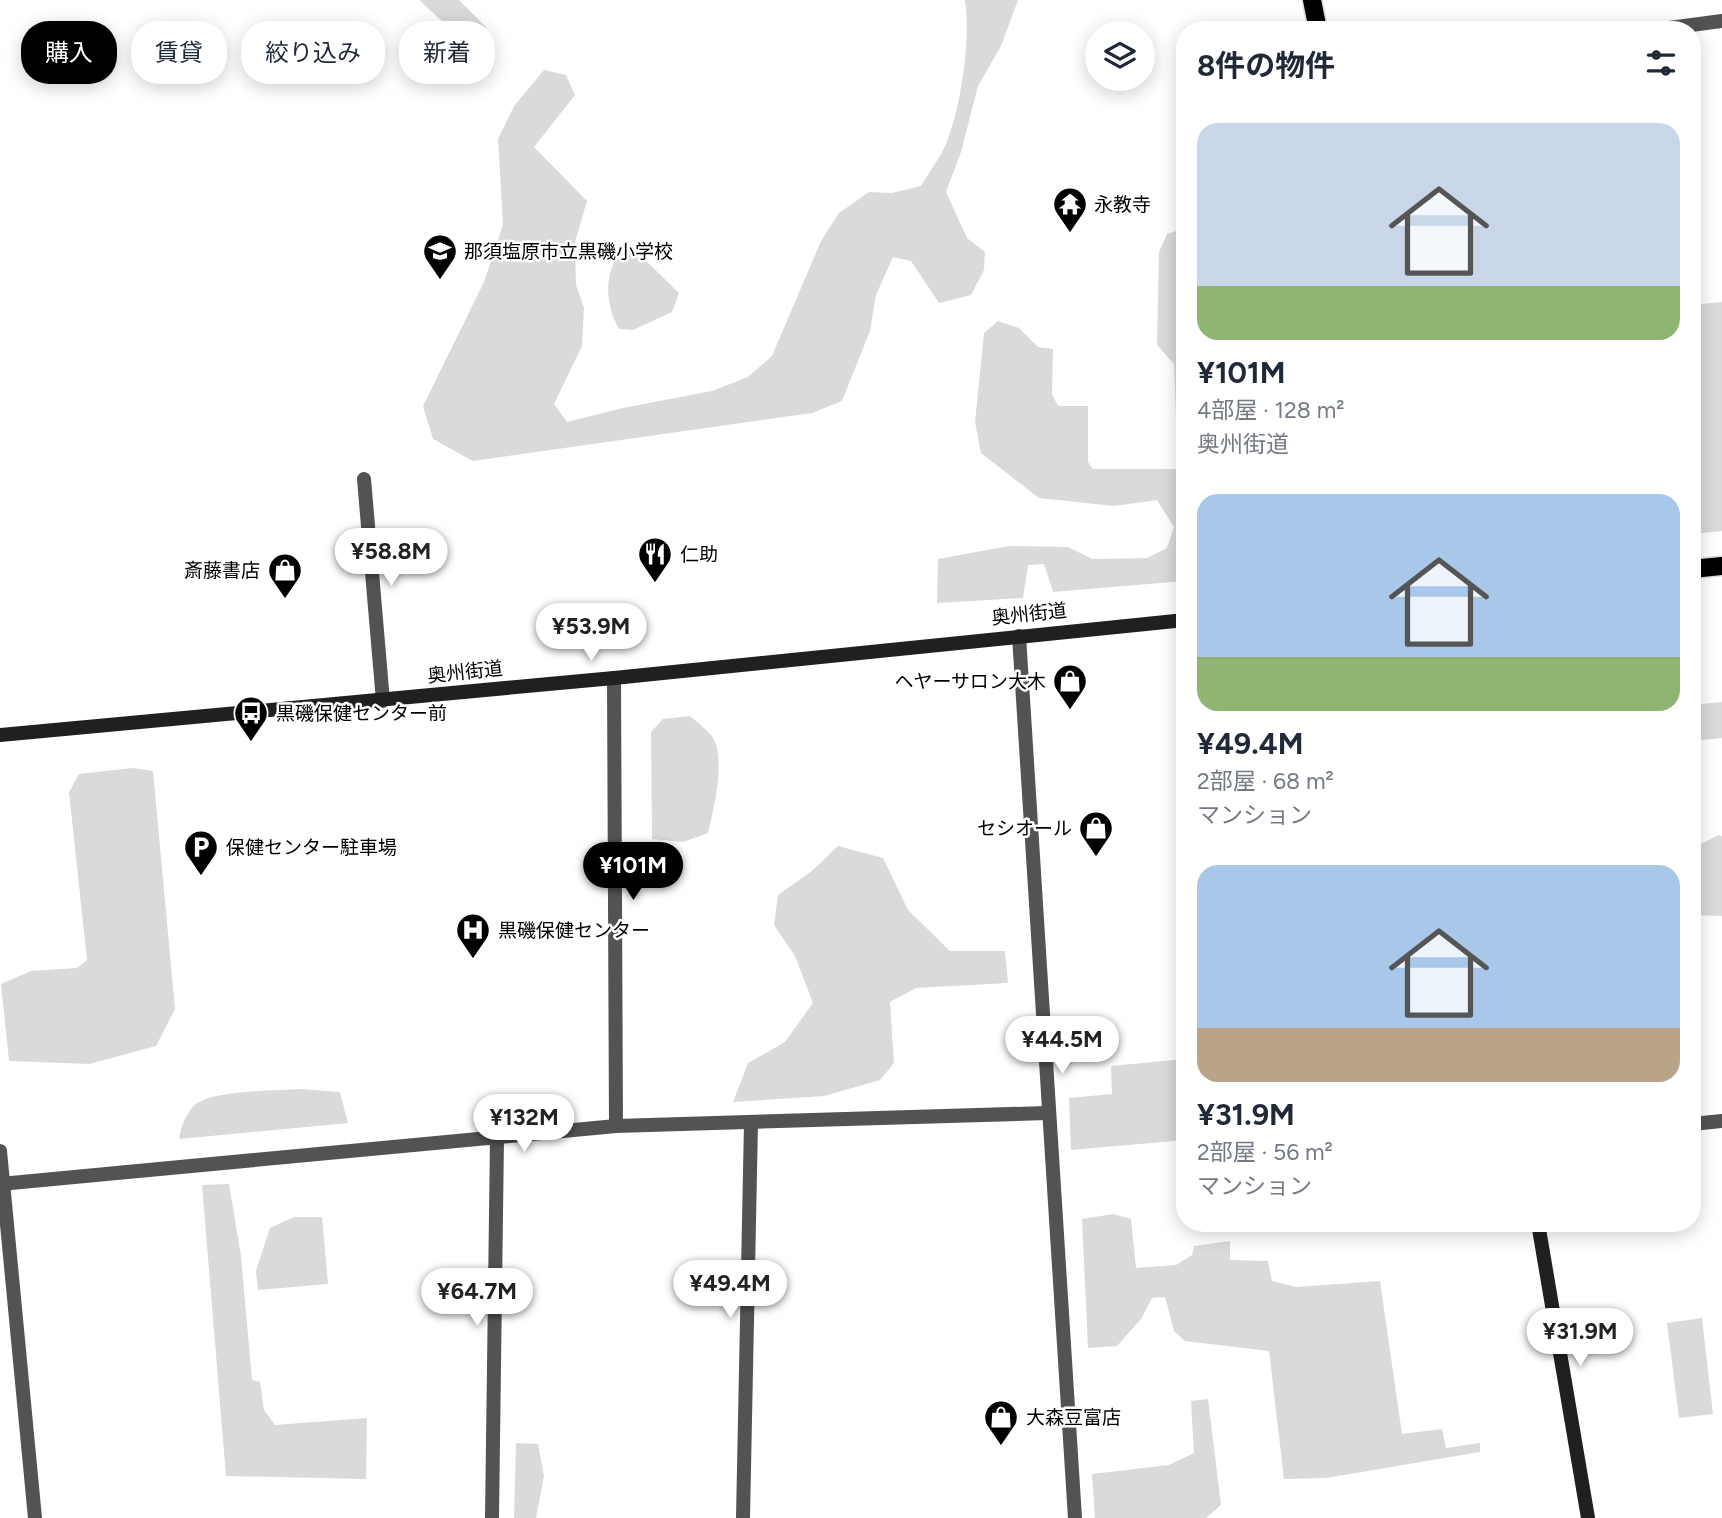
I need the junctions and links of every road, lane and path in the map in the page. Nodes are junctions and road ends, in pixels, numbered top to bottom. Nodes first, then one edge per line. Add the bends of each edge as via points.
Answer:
1 (1312, 0) edge
2 (1316, 21) edge
3 (1722, 21) edge
4 (1701, 24) edge
5 (364, 479) dead end
6 (1722, 566) edge
7 (1701, 568) edge
8 (1176, 621) edge
9 (1019, 636) junction
10 (614, 678) junction
11 (383, 701) junction
12 (0, 735) edge
13 (1047, 1112) junction
14 (1722, 1121) edge
15 (751, 1123) junction
16 (1701, 1123) edge
17 (616, 1126) junction
18 (498, 1139) junction
19 (0, 1151) edge
20 (2, 1184) edge
21 (1540, 1232) edge
22 (35, 1518) edge
23 (492, 1518) edge
24 (743, 1518) edge
25 (1075, 1518) edge
26 (1588, 1518) edge

1 - 2 main road
3 - 4 street
5 - 11 street
6 - 7 main road
8 - 9 main road, 奥州街道
9 - 10 main road, 奥州街道
9 - 13 street
10 - 11 main road, 奥州街道
10 - 17 street
11 - 12 main road, 奥州街道
13 - 15 street
13 - 25 street
14 - 16 street
15 - 17 street
15 - 24 street
17 - 18 street
18 - 20 street
18 - 23 street
19 - 20 street
20 - 22 street
21 - 26 main road

